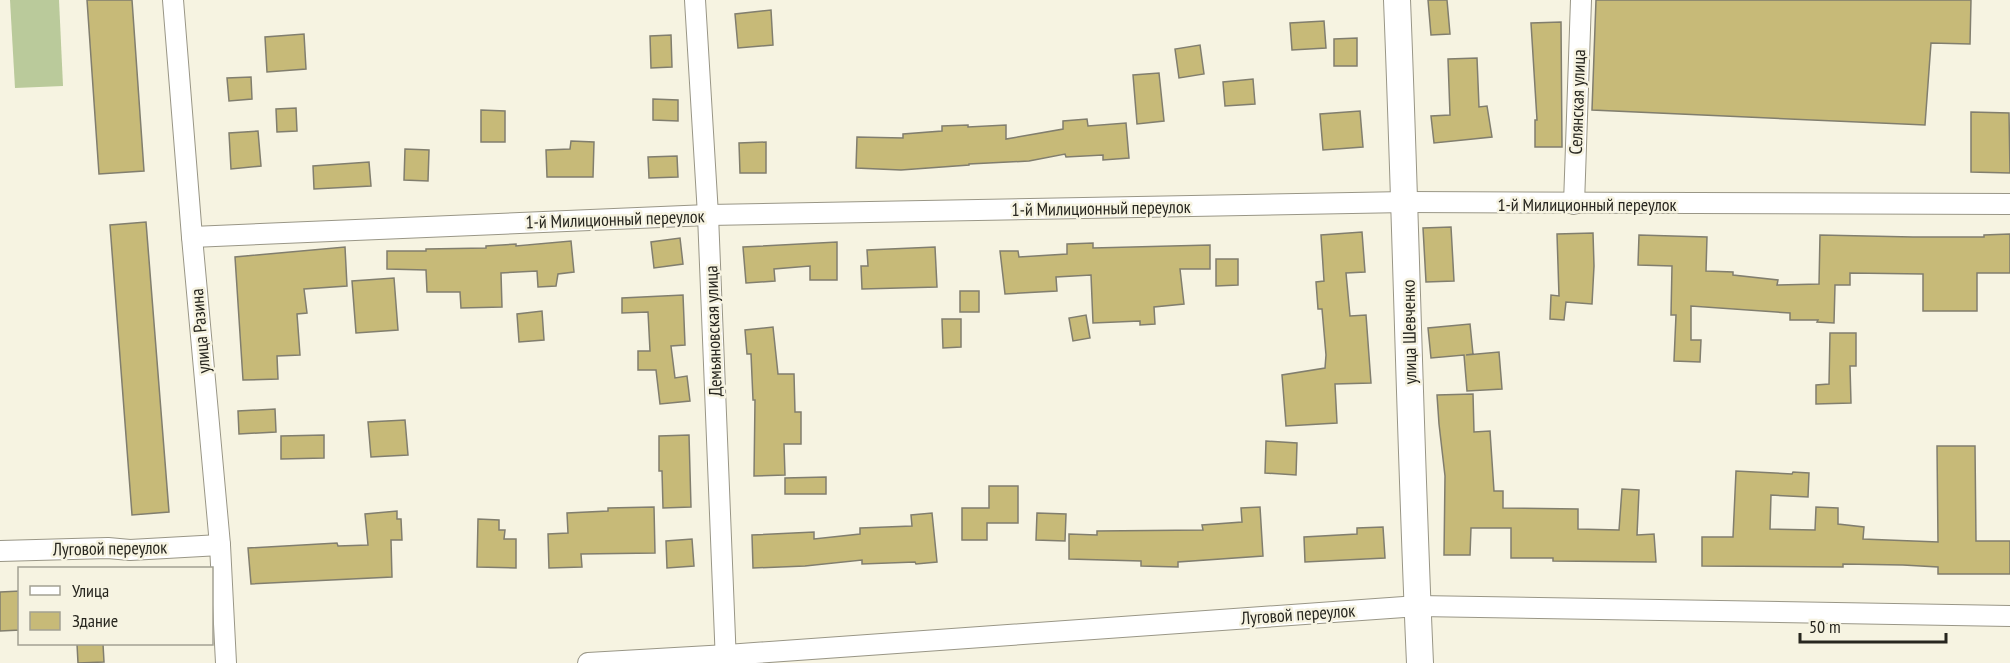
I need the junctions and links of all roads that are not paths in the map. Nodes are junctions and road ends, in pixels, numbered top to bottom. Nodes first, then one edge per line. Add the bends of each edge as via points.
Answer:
1 (173, 0) edge
2 (695, 0) edge
3 (1397, 0) edge
4 (1581, 0) edge
5 (1406, 202) junction
6 (1574, 204) junction
7 (2010, 204) edge
8 (708, 215) junction
9 (192, 237) junction
10 (220, 545) junction
11 (0, 551) edge
12 (1418, 606) junction
13 (2010, 615) edge
14 (727, 659) edge
15 (226, 663) edge
16 (588, 663) edge
17 (1420, 663) edge

1 - 9 street, улица Разина
2 - 8 street, Демьяновская улица
3 - 5 street, улица Шевченко
4 - 6 street, Селянская улица
5 - 6 street, 1-й Милиционный переулок
5 - 8 street, 1-й Милиционный переулок
5 - 12 street, улица Шевченко
6 - 7 street, 1-й Милиционный переулок
8 - 9 street, 1-й Милиционный переулок
8 - 14 street, Демьяновская улица
9 - 10 street, улица Разина
10 - 11 street, Луговой переулок
10 - 15 street, улица Разина
12 - 13 street, Луговой переулок
12 - 14 street, Луговой переулок
12 - 17 street, улица Шевченко
14 - 16 street, Луговой переулок

